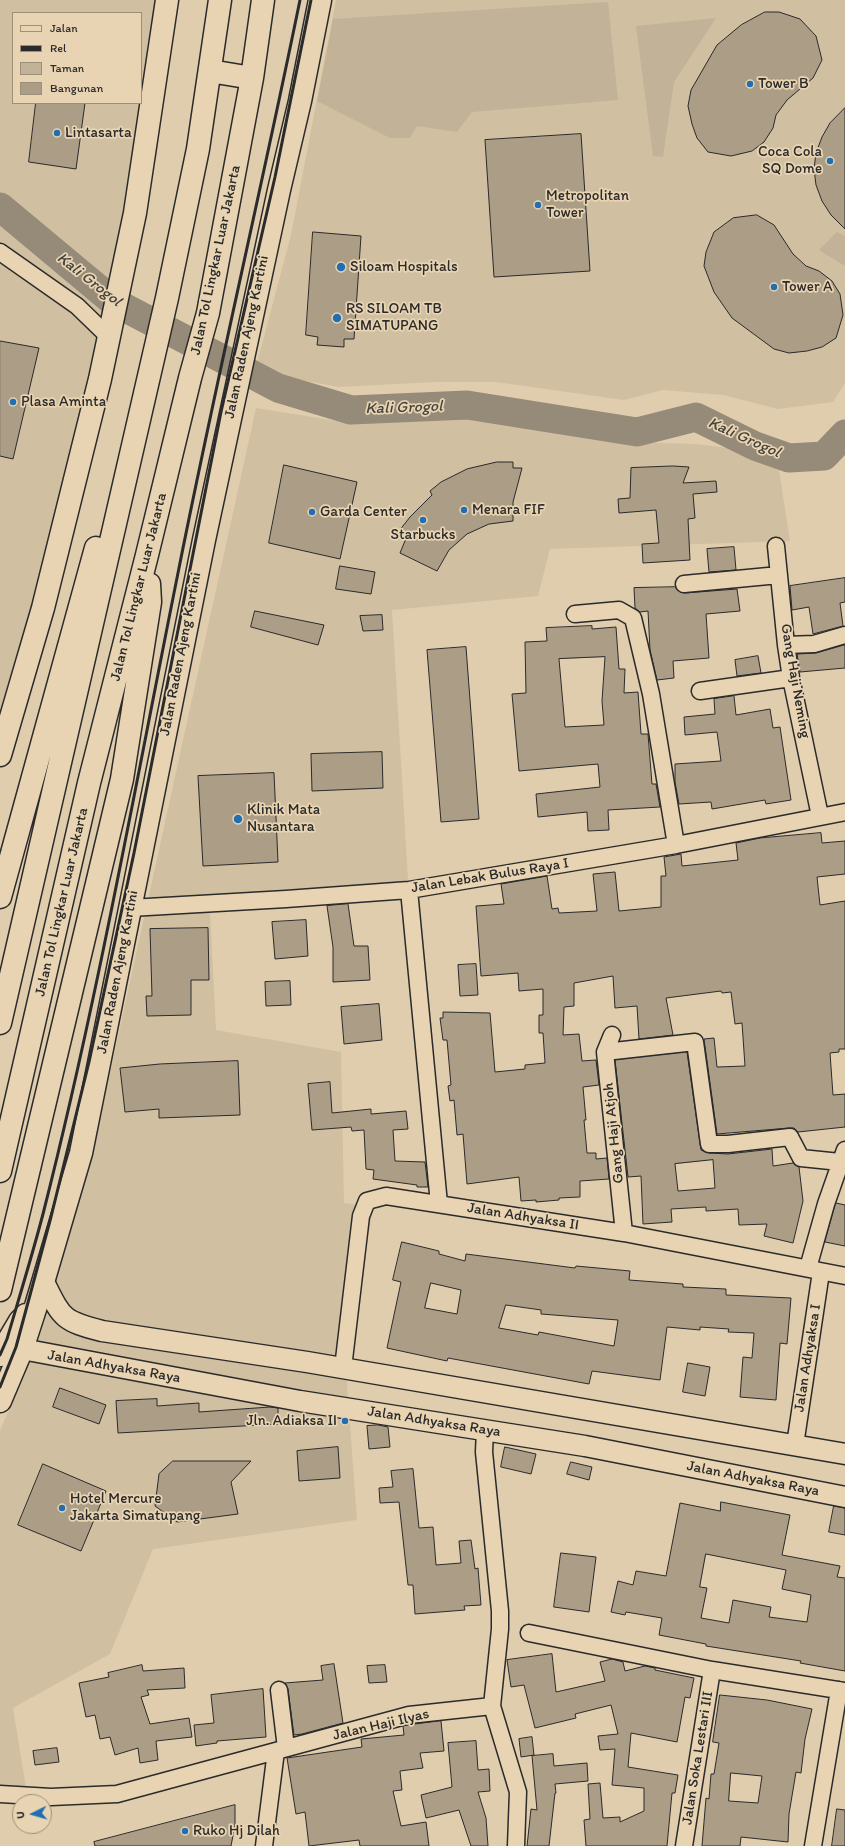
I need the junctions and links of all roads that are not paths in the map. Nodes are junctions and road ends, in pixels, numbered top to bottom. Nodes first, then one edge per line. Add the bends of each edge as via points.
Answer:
1 (167, 0) edge
2 (220, 0) edge
3 (263, 0) edge
4 (320, 0) edge
5 (210, 71) junction
6 (252, 78) junction
7 (0, 252) edge
8 (110, 331) junction
9 (137, 430) junction
10 (776, 546) dead end
11 (147, 555) junction
12 (779, 576) junction
13 (684, 584) dead end
14 (575, 614) dead end
15 (845, 635) edge
16 (786, 645) junction
17 (791, 678) junction
18 (700, 692) dead end
19 (0, 754) edge
20 (845, 812) edge
21 (820, 816) junction
22 (676, 845) junction
23 (409, 890) junction
24 (0, 897) edge
25 (130, 908) junction
26 (0, 1023) edge
27 (612, 1035) dead end
28 (605, 1052) junction
29 (843, 1154) edge
30 (0, 1171) edge
31 (439, 1204) junction
32 (624, 1233) junction
33 (814, 1270) junction
34 (845, 1276) edge
35 (44, 1282) junction
36 (0, 1290) edge
37 (36, 1306) junction
38 (22, 1349) junction
39 (0, 1355) edge
40 (343, 1368) junction
41 (0, 1401) edge
42 (484, 1429) junction
43 (796, 1445) junction
44 (845, 1454) edge
45 (845, 1497) edge
46 (528, 1633) dead end
47 (712, 1670) junction
48 (279, 1690) dead end
49 (842, 1691) edge
50 (492, 1706) junction
51 (281, 1749) junction
52 (0, 1794) edge
53 (264, 1846) edge
54 (516, 1846) edge
55 (684, 1846) edge
56 (813, 1846) edge

1 - 8 highway via 135,213
2 - 5 highway
3 - 6 highway, Jalan Tol Lingkar Luar Jakarta
4 - 25 highway, Jalan Raden Ajeng Kartini via 201,554
5 - 6 highway
5 - 9 highway via 198,149
6 - 11 highway, Jalan Tol Lingkar Luar Jakarta via 208,313
7 - 8 street
8 - 19 highway via 44,608
9 - 24 highway via 96,546
9 - 26 highway
10 - 12 street, Gang Haji Neming
11 - 30 highway, Jalan Tol Lingkar Luar Jakarta via 89,783
11 - 36 highway via 150,602 122,779
12 - 13 street
12 - 16 street, Gang Haji Neming
14 - 22 street via 619,610 633,618 651,694
15 - 16 street via 814,644
16 - 17 street, Gang Haji Neming
17 - 18 street
17 - 21 street, Gang Haji Neming
20 - 21 street, Jalan Lebak Bulus Raya I
21 - 22 street, Jalan Lebak Bulus Raya I
22 - 23 street, Jalan Lebak Bulus Raya I
23 - 25 street, Jalan Lebak Bulus Raya I
23 - 31 street
25 - 35 highway, Jalan Raden Ajeng Kartini via 81,1154
27 - 28 street, Gang Haji Atjoh
28 - 29 street via 695,1042 709,1144 790,1137 801,1158
28 - 32 street, Gang Haji Atjoh
29 - 33 street, Jalan Adhyaksa I
31 - 32 street, Jalan Adhyaksa II
31 - 40 street, Jalan Adhyaksa II via 386,1196 367,1201 361,1216
32 - 33 street, Jalan Adhyaksa II
33 - 34 street, Jalan Adhyaksa II
33 - 43 street, Jalan Adhyaksa I
35 - 37 highway, Jalan Raden Ajeng Kartini
35 - 40 main road via 59,1311 68,1320 81,1326
37 - 38 highway, Jalan Raden Ajeng Kartini
37 - 39 highway, Jalan Raden Ajeng Kartini via 20,1321
38 - 41 highway, Jalan Raden Ajeng Kartini
38 - 42 main road, Jalan Adhyaksa Raya via 300,1401
40 - 43 main road
42 - 45 main road, Jalan Adhyaksa Raya
42 - 50 street via 500,1623
43 - 44 main road
46 - 47 street
47 - 49 street
47 - 55 street, Jalan Soka Lestari III
48 - 51 street
49 - 56 street
50 - 51 street, Jalan Haji Ilyas via 409,1715
50 - 54 street via 518,1792
51 - 52 street, Jalan Haji Ilyas via 117,1794 51,1797
51 - 53 street

